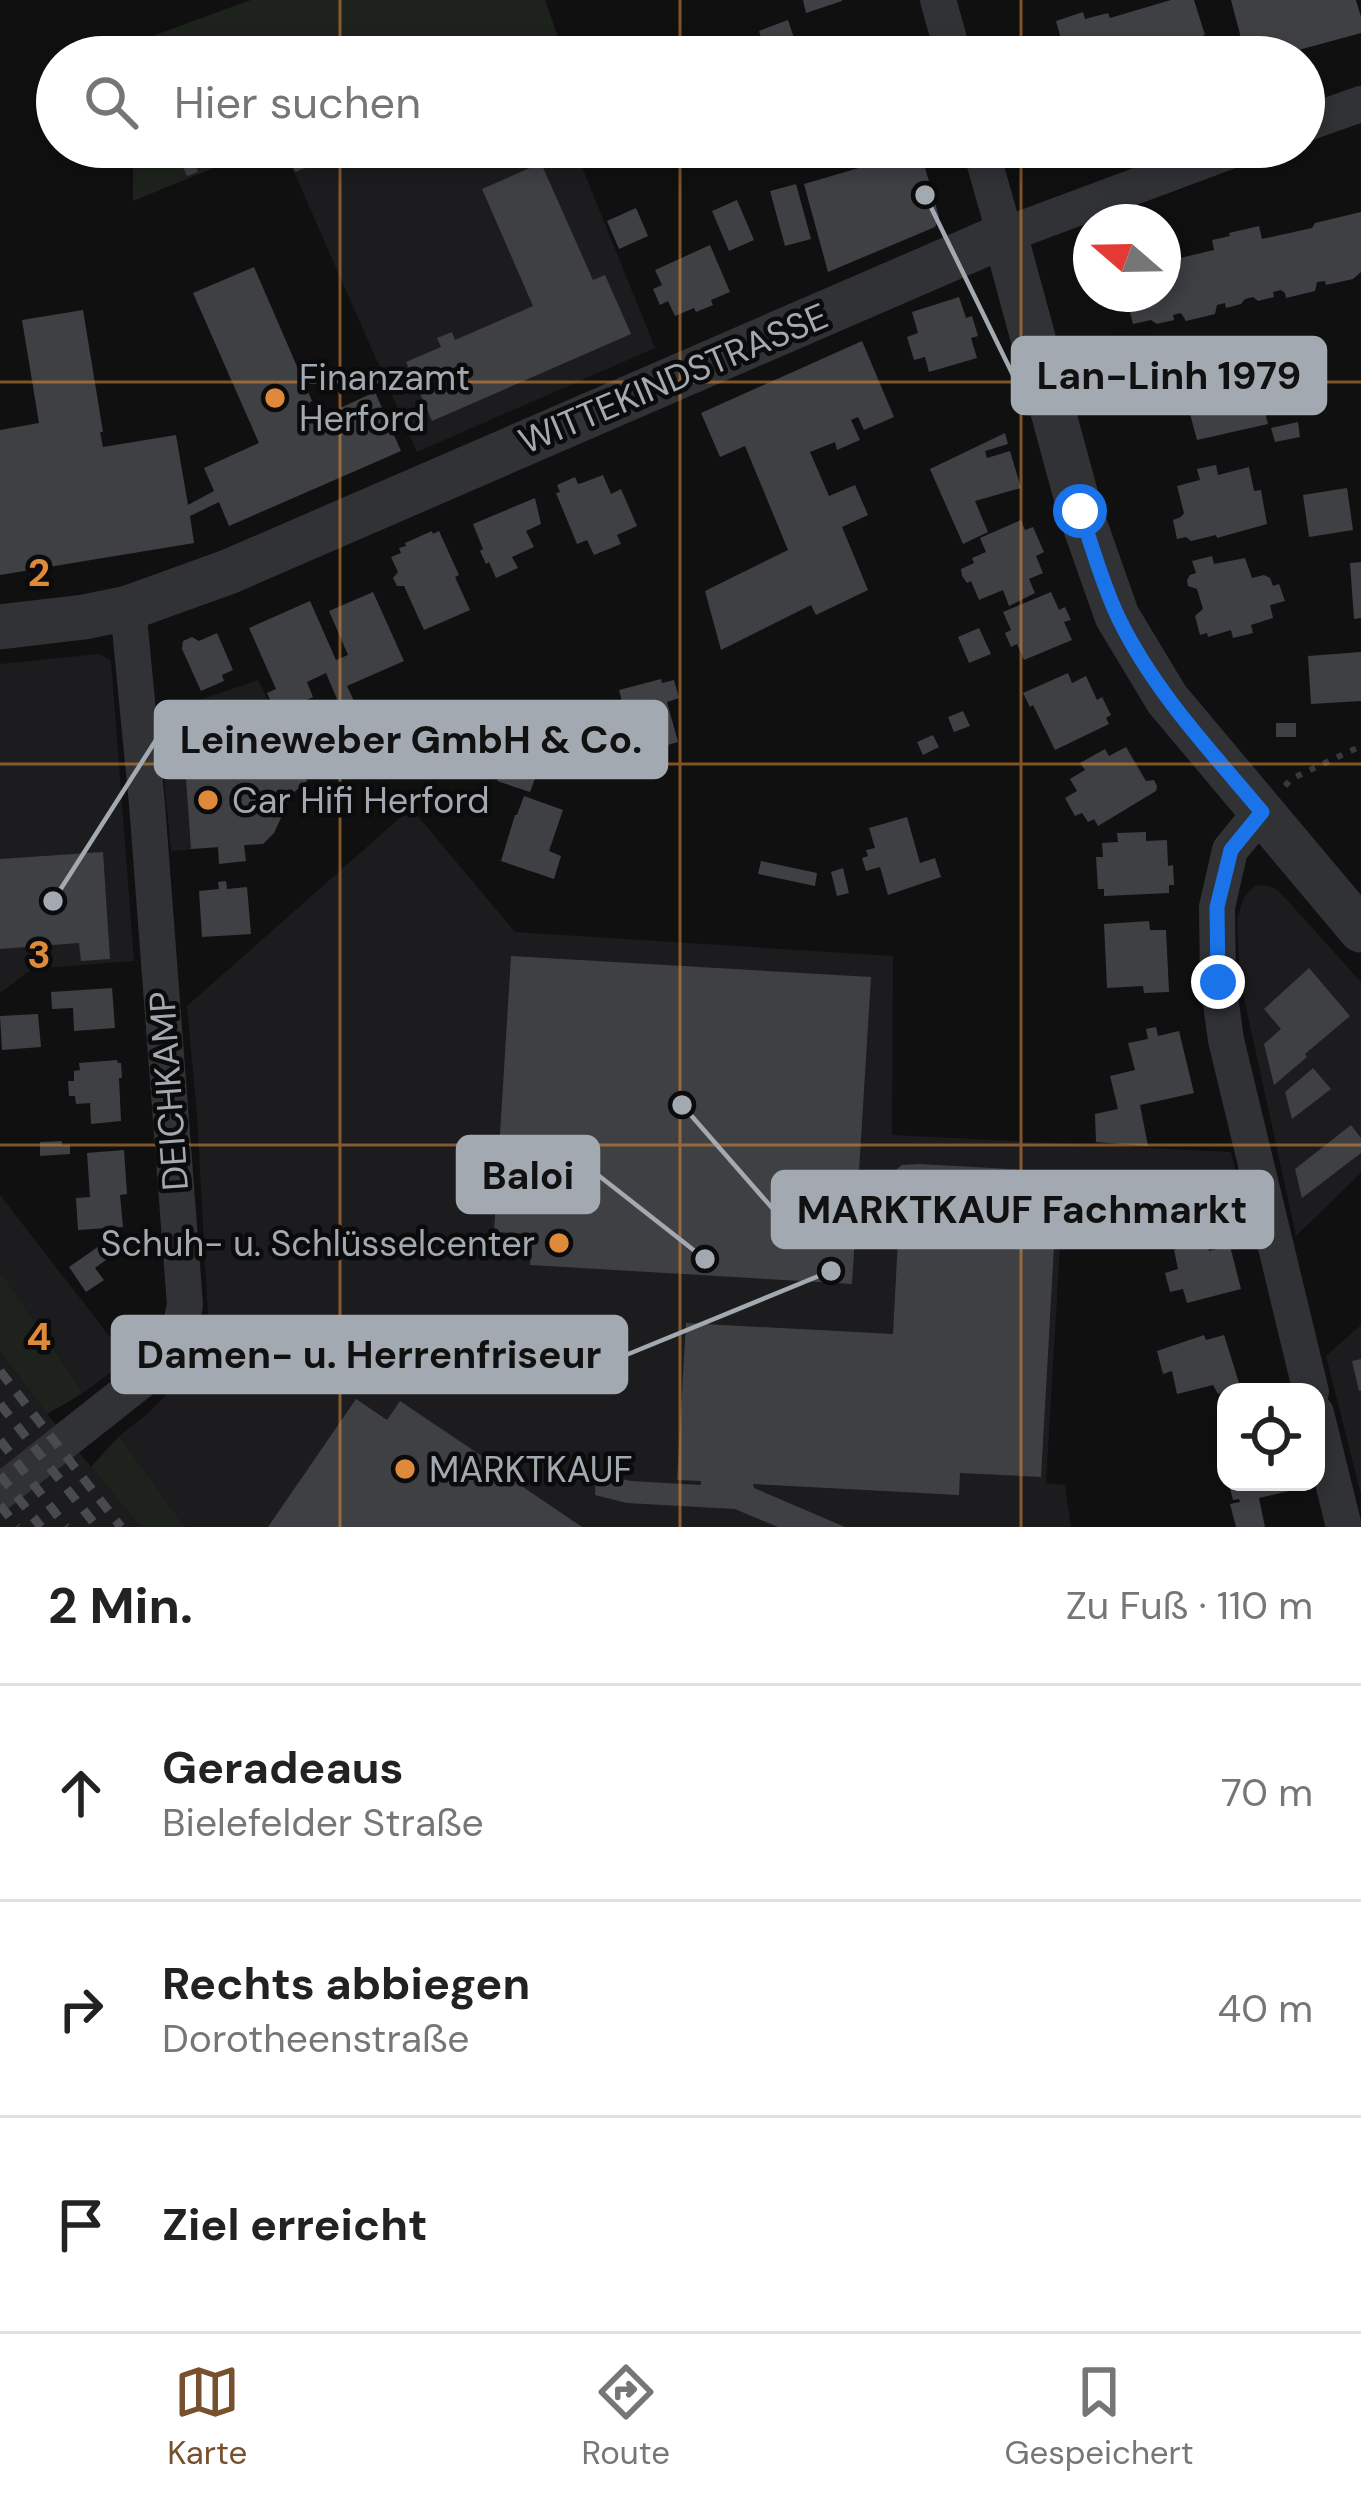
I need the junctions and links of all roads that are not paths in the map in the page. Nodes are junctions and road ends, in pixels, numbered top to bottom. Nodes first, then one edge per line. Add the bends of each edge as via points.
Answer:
1 (938, 0) edge
2 (948, 36) edge
3 (1361, 104) edge
4 (1325, 117) edge
5 (986, 168) edge
6 (1185, 168) edge
7 (1005, 236) junction
8 (128, 608) junction
9 (0, 627) edge
10 (1262, 812) junction
11 (1361, 930) edge
12 (1309, 1383) edge
13 (1325, 1450) edge
14 (0, 1492) edge
15 (1344, 1527) edge

1 - 2 street
3 - 4 street
5 - 7 street
6 - 7 street
7 - 8 street, WITTEKINDSTRASSE
7 - 10 street via 1117,616 1167,699
8 - 9 street, WITTEKINDSTRASSE
8 - 14 street, DEICHKAMP via 185,1305 178,1339 157,1368
10 - 11 street
10 - 12 street via 1231,850 1217,907 1218,982
13 - 15 street

